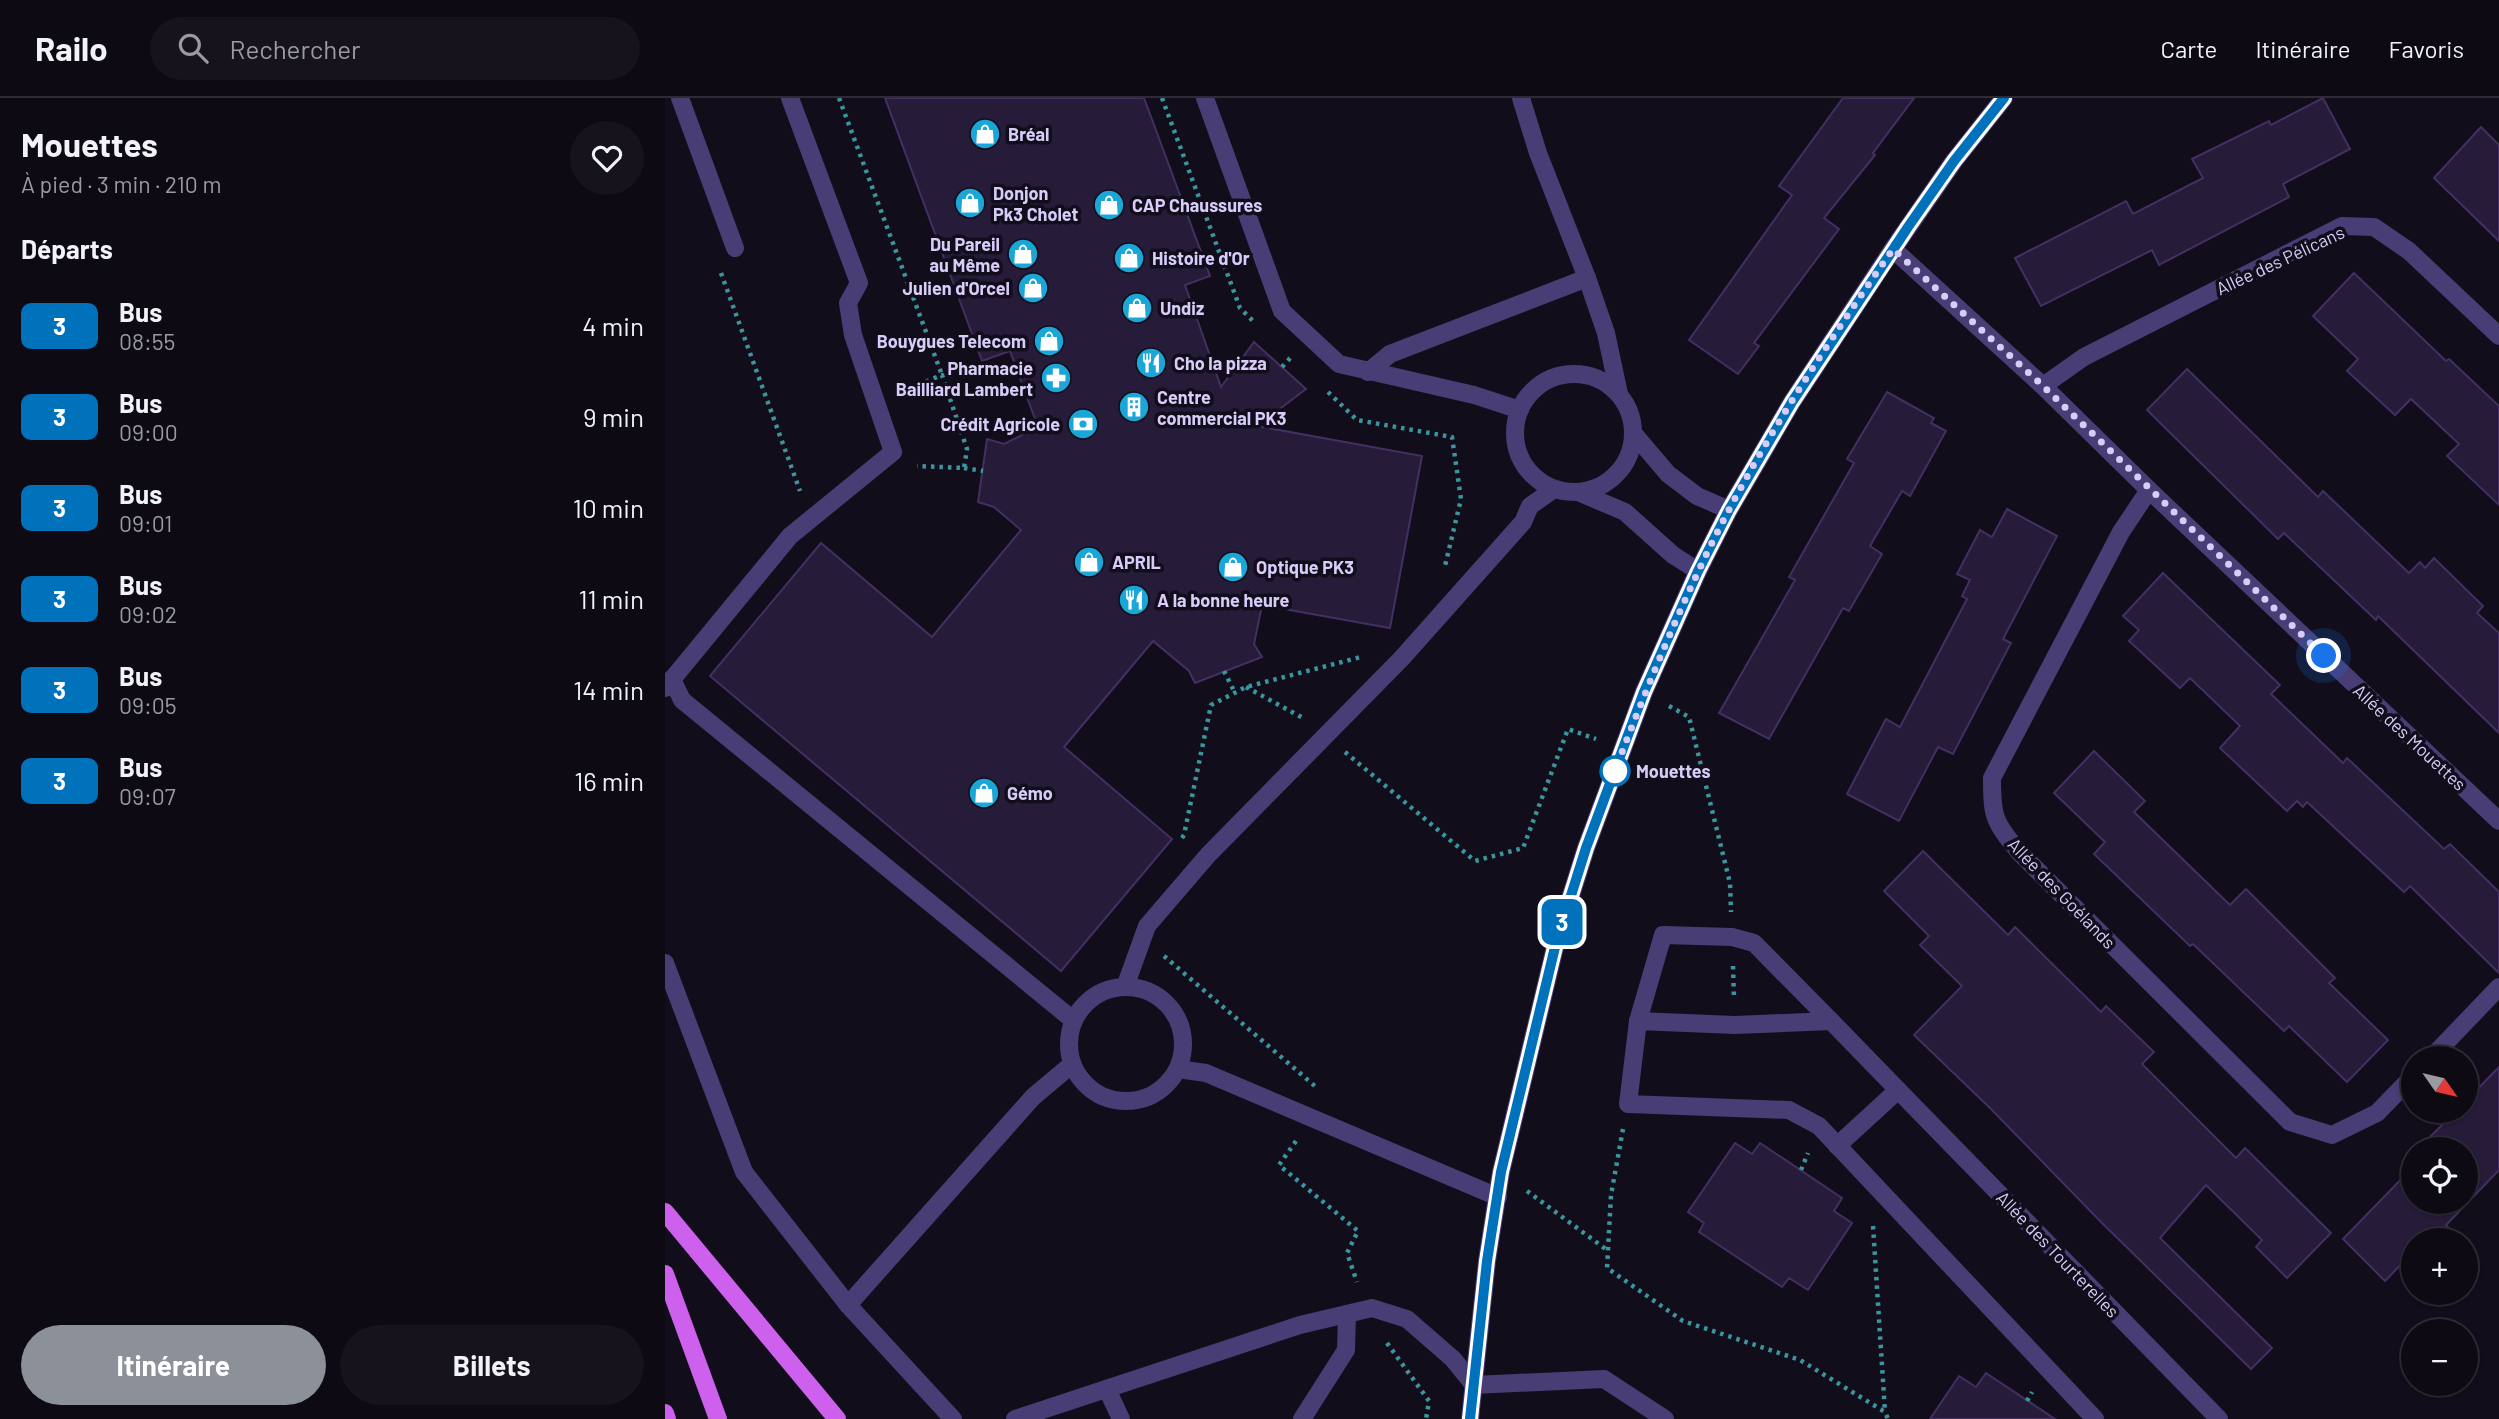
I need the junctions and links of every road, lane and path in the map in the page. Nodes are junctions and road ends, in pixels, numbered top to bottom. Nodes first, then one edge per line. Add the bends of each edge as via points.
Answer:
1 (680, 98) edge
2 (790, 98) edge
3 (839, 98) edge
4 (1205, 98) edge
5 (1521, 98) edge
6 (2004, 98) edge
7 (735, 248) dead end
8 (1893, 249) junction
9 (719, 268) dead end
10 (1587, 278) junction
11 (2499, 336) edge
12 (1368, 372) junction
13 (942, 375) junction
14 (2043, 386) junction
15 (1619, 394) junction
16 (876, 402) junction
17 (1520, 410) junction
18 (1633, 434) junction
19 (964, 468) junction
20 (983, 471) dead end
21 (907, 473) dead end
22 (1554, 489) junction
23 (2149, 490) junction
24 (1578, 492) junction
25 (1729, 510) junction
26 (811, 518) junction
27 (1698, 571) junction
28 (1224, 671) dead end
29 (671, 675) edge
30 (1246, 687) dead end
31 (1644, 692) junction
32 (1235, 693) dead end
33 (1326, 736) junction
34 (1623, 748) junction
35 (2499, 821) edge
36 (1732, 937) junction
37 (665, 963) edge
38 (1125, 987) junction
39 (2499, 988) edge
40 (1073, 1020) junction
41 (1638, 1021) junction
42 (1831, 1021) junction
43 (1735, 1025) junction
44 (2443, 1046) edge
45 (1071, 1065) junction
46 (1178, 1069) junction
47 (2401, 1088) edge
48 (1898, 1090) junction
49 (1628, 1104) junction
50 (1837, 1146) junction
51 (1501, 1172) junction
52 (1870, 1180) junction
53 (1498, 1198) junction
54 (665, 1212) edge
55 (1608, 1251) junction
56 (665, 1274) edge
57 (848, 1305) junction
58 (1347, 1314) junction
59 (1474, 1385) junction
60 (1107, 1389) junction
61 (1885, 1412) junction
62 (665, 1413) edge
63 (667, 1419) edge
64 (718, 1419) edge
65 (838, 1419) edge
66 (953, 1419) edge
67 (1015, 1419) edge
68 (1121, 1419) edge
69 (1302, 1419) edge
70 (1469, 1419) edge
71 (1665, 1419) edge
72 (1888, 1419) edge
73 (2095, 1419) edge
74 (2219, 1419) edge

1 - 7 street
2 - 16 street via 859,283 848,303 853,335
3 - 13 path
4 - 12 street via 1282,311 1339,364
5 - 10 street
6 - 8 street
8 - 14 street, Allée des Mouettes
8 - 25 street via 1792,402
9 - 26 path
10 - 12 street via 1390,354
10 - 15 street via 1606,333
11 - 14 street, Allée des Pélicans via 2409,251 2374,228 2342,226 2084,357
12 - 17 street
13 - 16 path
13 - 19 path via 967,449
14 - 23 street, Allée des Mouettes
15 - 17 street via 1604,382 1565,374 1530,393
15 - 18 street via 1630,413
16 - 26 street via 893,452
17 - 22 street via 1517,448 1525,466
18 - 24 street via 1631,452 1611,480
18 - 25 street via 1668,474 1697,496
19 - 20 path
19 - 21 path via 918,465
22 - 24 street
22 - 33 street via 1530,506 1523,522
23 - 35 street, Allée des Mouettes
23 - 47 street, Allée des Goélands via 2121,532 1992,778 1992,808 2000,829 2290,1122 2332,1135 2377,1113
24 - 27 street via 1625,512
25 - 27 street
26 - 29 street via 790,536
27 - 31 street
28 - 32 path
29 - 40 street via 681,700
30 - 33 path
31 - 34 street
31 - 36 path via 1689,717 1730,883
33 - 34 path via 1475,861 1523,848 1568,729
33 - 38 street via 1208,855 1146,926
34 - 51 street via 1556,943
36 - 41 street via 1663,935
36 - 42 street, Allée des Tourterelles via 1754,943
36 - 43 path
37 - 57 street via 744,1172
38 - 40 street via 1093,996
38 - 46 street via 1160,997 1174,1011 1184,1049
39 - 44 street
40 - 45 street via 1068,1050
41 - 43 street
41 - 49 street
42 - 43 street
42 - 48 street, Allée des Tourterelles
45 - 46 street via 1095,1094 1133,1102 1152,1096
45 - 57 street via 1034,1097
46 - 53 street via 1206,1073
48 - 50 street
48 - 74 street, Allée des Tourterelles
49 - 50 street via 1789,1110 1819,1126
49 - 55 path via 1611,1195
50 - 52 street
51 - 53 street
51 - 55 path
52 - 61 path
52 - 73 street
53 - 59 street
54 - 65 main road
55 - 61 path via 1607,1268 1683,1321 1800,1360
56 - 64 main road
57 - 66 street
58 - 59 street via 1372,1308 1407,1319 1453,1359
58 - 60 street via 1300,1325
58 - 69 street via 1346,1350
59 - 70 street
59 - 71 street via 1604,1379
60 - 67 street
60 - 68 street
61 - 72 path
62 - 63 main road

